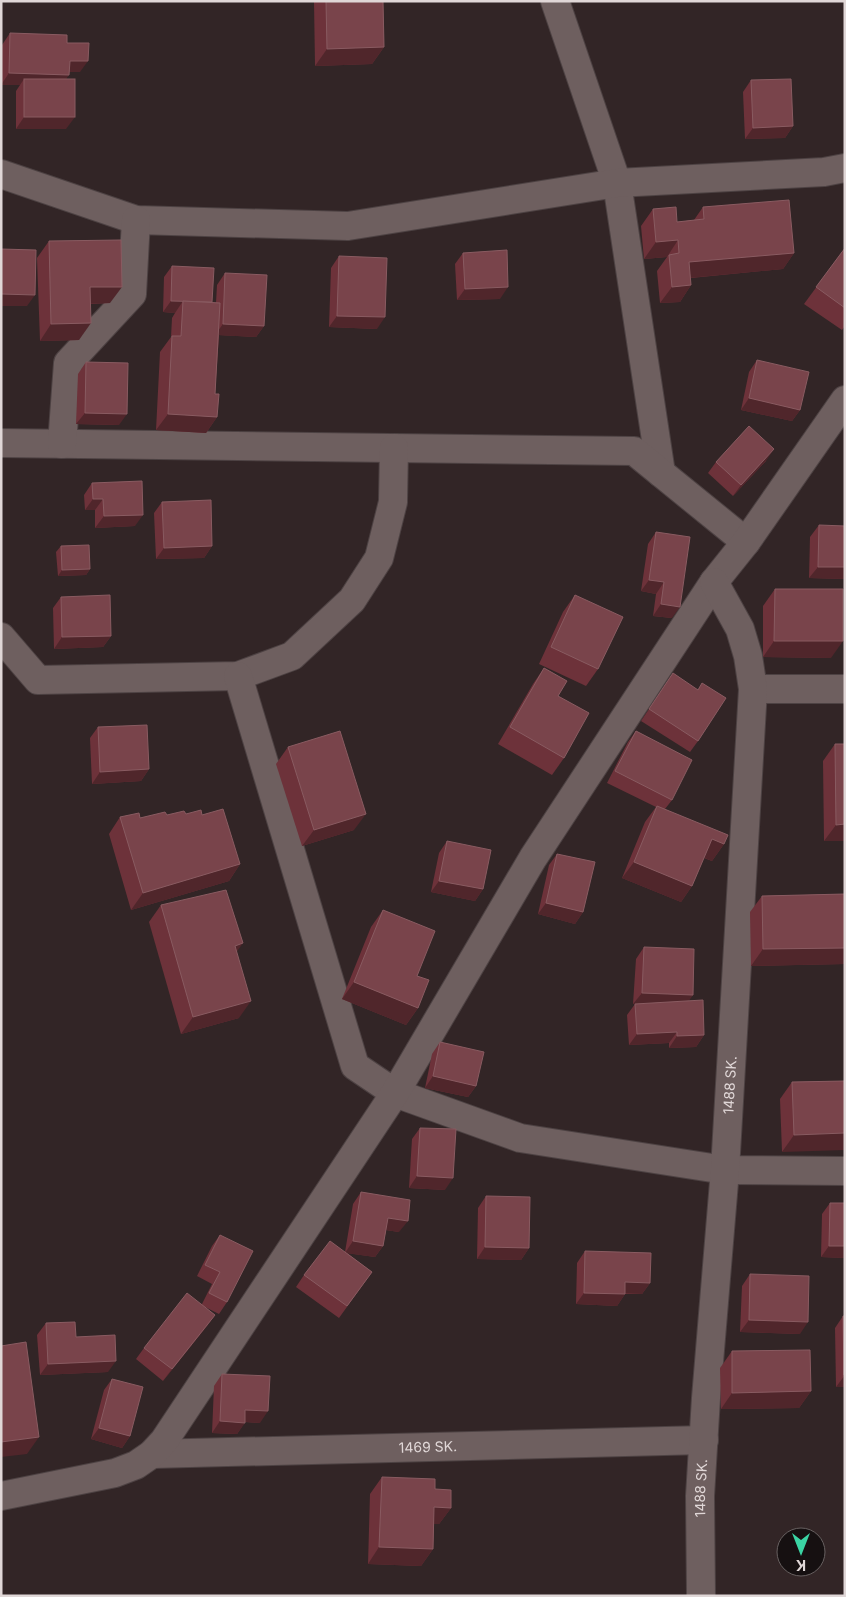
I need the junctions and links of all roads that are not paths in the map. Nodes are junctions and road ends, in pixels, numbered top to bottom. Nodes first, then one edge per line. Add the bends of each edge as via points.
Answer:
1 (555, 1) edge
2 (838, 172) edge
3 (1, 174) edge
4 (616, 183) junction
5 (136, 220) junction
6 (845, 400) edge
7 (1, 443) edge
8 (62, 444) junction
9 (394, 448) junction
10 (661, 473) junction
11 (746, 542) junction
12 (714, 582) junction
13 (1, 637) edge
14 (238, 676) junction
15 (845, 688) edge
16 (752, 689) junction
17 (395, 1093) junction
18 (725, 1170) junction
19 (845, 1171) edge
20 (704, 1440) junction
21 (152, 1454) junction
22 (1, 1496) edge
23 (701, 1596) edge

1 - 4 street
2 - 4 street
3 - 5 street
4 - 5 street via 348,226
4 - 10 street
5 - 8 street via 132,294 68,363
6 - 11 street
7 - 8 street
8 - 9 street
9 - 10 street via 634,451
9 - 14 street via 393,502 379,558 352,600 292,656
10 - 11 street
11 - 12 street
12 - 16 street, 1488 SK. via 740,629 748,656
12 - 17 street via 533,858
13 - 14 street via 38,680
14 - 17 street via 355,1066
15 - 16 street
16 - 18 street, 1488 SK.
17 - 18 street via 520,1138
17 - 21 street via 164,1441
18 - 19 street
18 - 20 street, 1488 SK.
20 - 21 street, 1469 SK.
20 - 23 street, 1488 SK. via 700,1496
21 - 22 street via 115,1474

